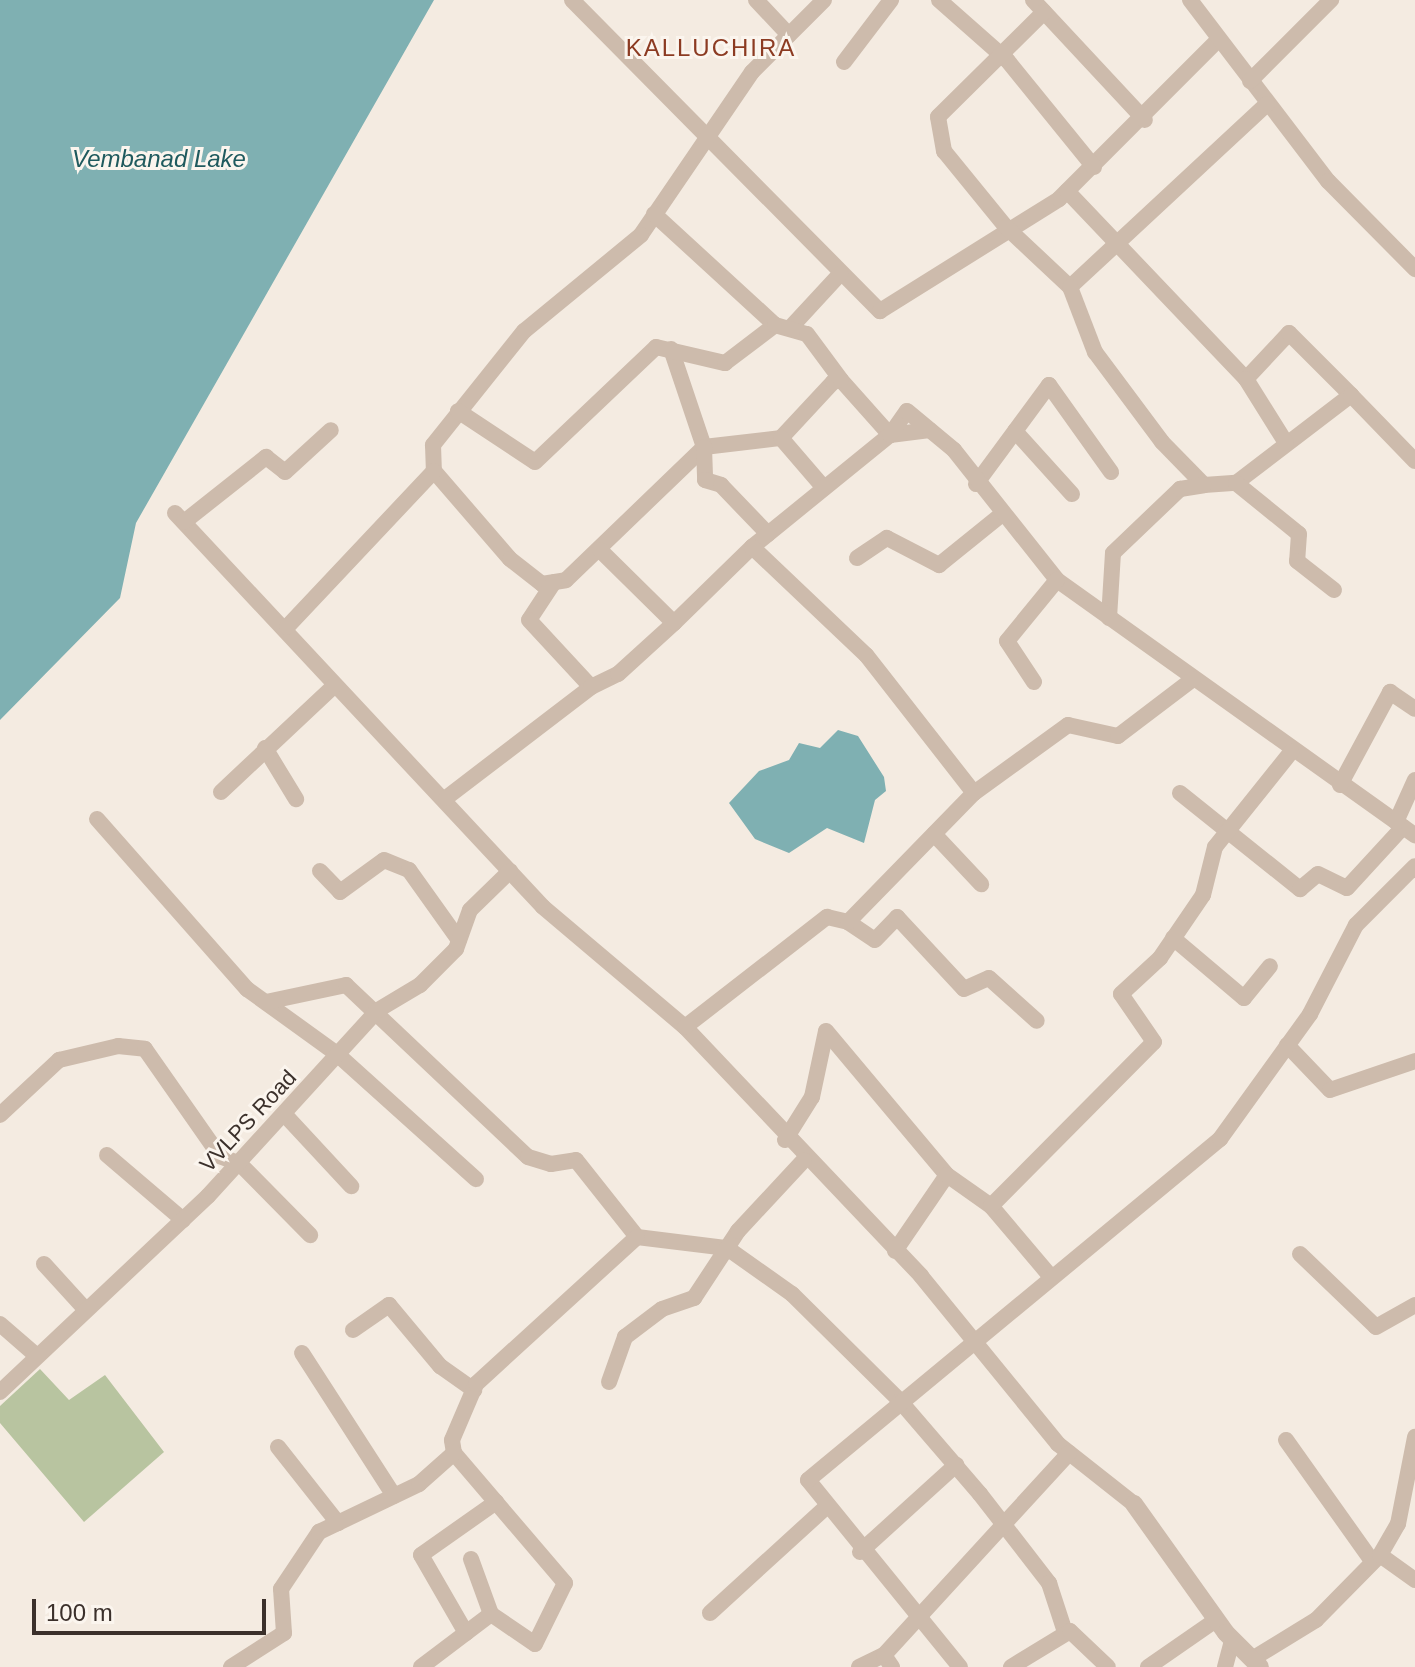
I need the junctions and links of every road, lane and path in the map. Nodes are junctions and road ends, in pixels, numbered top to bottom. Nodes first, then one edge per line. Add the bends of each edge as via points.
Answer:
1 (572, 0) edge
2 (756, 0) edge
3 (824, 0) edge
4 (891, 0) edge
5 (939, 0) edge
6 (1190, 0) edge
7 (1331, 0) edge
8 (1038, 6) edge
9 (789, 35) junction
10 (1219, 39) junction
11 (1001, 55) junction
12 (844, 62) dead end
13 (1250, 81) junction
14 (1267, 104) junction
15 (1145, 120) junction
16 (702, 138) junction
17 (1094, 167) junction
18 (1067, 191) junction
19 (654, 214) junction
20 (1006, 227) junction
21 (1117, 243) junction
22 (1415, 269) edge
23 (840, 274) junction
24 (1070, 287) junction
25 (775, 325) junction
26 (792, 326) junction
27 (671, 349) junction
28 (1246, 379) junction
29 (841, 380) junction
30 (1351, 395) junction
31 (458, 411) junction
32 (331, 430) dead end
33 (1015, 431) junction
34 (890, 435) junction
35 (781, 438) junction
36 (1286, 443) junction
37 (704, 447) junction
38 (1415, 461) edge
39 (434, 471) junction
40 (1111, 472) dead end
41 (1236, 483) junction
42 (976, 484) junction
43 (1204, 485) junction
44 (824, 488) junction
45 (1072, 494) dead end
46 (1001, 515) junction
47 (768, 534) junction
48 (752, 547) junction
49 (600, 550) junction
50 (857, 558) dead end
51 (1057, 580) junction
52 (554, 582) junction
53 (1334, 590) dead end
54 (1109, 618) junction
55 (674, 623) junction
56 (287, 627) junction
57 (1193, 679) junction
58 (1034, 682) dead end
59 (335, 685) junction
60 (591, 687) junction
61 (1415, 709) edge
62 (265, 748) junction
63 (1291, 752) junction
64 (1415, 780) edge
65 (1340, 785) junction
66 (221, 792) dead end
67 (974, 793) junction
68 (1180, 793) dead end
69 (446, 798) junction
70 (296, 799) dead end
71 (97, 819) dead end
72 (1405, 828) edge
73 (1227, 833) junction
74 (934, 834) junction
75 (1415, 866) edge
76 (320, 871) dead end
77 (510, 871) junction
78 (981, 884) dead end
79 (848, 922) junction
80 (1173, 938) junction
81 (459, 940) junction
82 (1270, 966) dead end
83 (266, 1002) junction
84 (378, 1010) junction
85 (1037, 1021) dead end
86 (685, 1027) junction
87 (1287, 1045) junction
88 (337, 1054) junction
89 (1415, 1061) edge
90 (0, 1115) edge
91 (286, 1116) junction
92 (785, 1140) junction
93 (107, 1155) dead end
94 (804, 1160) junction
95 (240, 1164) junction
96 (947, 1175) junction
97 (476, 1179) dead end
98 (351, 1186) dead end
99 (991, 1206) junction
100 (183, 1220) junction
101 (310, 1235) dead end
102 (637, 1237) junction
103 (727, 1248) junction
104 (895, 1251) junction
105 (1300, 1254) dead end
106 (44, 1264) dead end
107 (1051, 1277) junction
108 (1415, 1305) edge
109 (86, 1310) junction
110 (0, 1324) edge
111 (353, 1330) dead end
112 (973, 1340) junction
113 (302, 1353) dead end
114 (37, 1356) junction
115 (609, 1382) dead end
116 (474, 1390) junction
117 (0, 1392) edge
118 (900, 1401) junction
119 (1415, 1437) edge
120 (1286, 1440) dead end
121 (278, 1447) dead end
122 (454, 1453) junction
123 (1069, 1453) junction
124 (956, 1465) junction
125 (394, 1496) junction
126 (496, 1502) junction
127 (1134, 1504) joint
128 (825, 1508) junction
129 (338, 1523) junction
130 (1006, 1528) junction
131 (860, 1552) junction
132 (1376, 1558) junction
133 (471, 1559) dead end
134 (1412, 1571) edge
135 (710, 1613) dead end
136 (491, 1614) junction
137 (917, 1619) junction
138 (1216, 1620) junction
139 (1065, 1632) junction
140 (466, 1633) junction
141 (1232, 1641) junction
142 (888, 1661) edge
143 (1256, 1663) edge
144 (231, 1667) edge
145 (421, 1667) edge
146 (859, 1667) edge
147 (960, 1667) edge
148 (1011, 1667) edge
149 (1108, 1667) edge
150 (1148, 1667) edge
151 (1225, 1667) edge

1 - 16 street
2 - 9 street
3 - 9 street
4 - 12 street
5 - 11 street
6 - 10 street
7 - 13 street
8 - 11 street
8 - 15 street
9 - 16 street
10 - 13 street
10 - 15 street
11 - 17 street
11 - 20 street via 938,117 944,151
13 - 14 street
14 - 21 street
14 - 22 street via 1328,181
15 - 17 street
16 - 19 street
16 - 23 street
17 - 18 street
18 - 20 street
18 - 21 street
19 - 25 street
19 - 31 street via 605,268 524,331
20 - 23 street via 880,311
20 - 24 street
21 - 24 street
21 - 28 street
23 - 26 street
24 - 43 street via 1095,352 1162,442
25 - 26 street
25 - 27 street via 725,363
26 - 29 street via 821,347
27 - 31 street via 656,347 535,462
27 - 37 street
28 - 30 street via 1289,333
28 - 36 street
29 - 34 street
29 - 35 street via 819,392
30 - 36 street
30 - 38 street
31 - 39 street via 433,445
32 - 56 street via 285,472 266,457 180,518
33 - 40 street via 1049,385
33 - 42 street
33 - 45 street
34 - 42 street via 907,411
34 - 44 street
35 - 37 street
35 - 44 street
36 - 41 street
37 - 47 street via 705,480 721,485
37 - 49 street
39 - 52 street via 523,572
39 - 56 street
41 - 43 street
41 - 53 street via 1299,534 1297,561
42 - 46 street
43 - 54 street via 1180,489 1113,553
44 - 47 street
46 - 50 street via 939,565 887,538
46 - 51 street
47 - 48 street
48 - 55 street
48 - 67 street via 866,655
49 - 52 street via 566,580
49 - 55 street
51 - 54 street
51 - 58 street via 1007,641
52 - 60 street via 529,620
54 - 57 street
55 - 60 street via 618,674
56 - 59 street
57 - 63 street
57 - 67 street via 1118,736 1068,725
59 - 62 street
59 - 69 street
60 - 69 street
61 - 65 street via 1390,692
62 - 66 street
62 - 70 street
63 - 65 street
63 - 73 street
64 - 72 street
65 - 72 street
67 - 74 street
68 - 73 street
69 - 77 street
71 - 83 street
72 - 73 street via 1347,888 1318,874 1300,889
73 - 80 street via 1215,847 1203,895
74 - 78 street
74 - 79 street
75 - 87 street via 1356,925
76 - 81 street via 340,892 384,860 409,870
77 - 81 street, VVLPS Road via 470,910
77 - 86 street via 574,937
79 - 85 street via 875,940 897,917 964,989 989,978
79 - 86 street via 827,917
80 - 82 street via 1244,998
80 - 99 street via 1121,994 1154,1042
81 - 84 street, VVLPS Road via 420,985
83 - 84 street via 346,985
83 - 88 street
84 - 88 street, VVLPS Road
84 - 102 street via 528,1157 551,1164 576,1160
86 - 92 street
87 - 89 street via 1330,1090
87 - 107 street via 1220,1139
88 - 91 street, VVLPS Road
88 - 97 street
90 - 95 street via 59,1060 118,1046 145,1049 220,1156
91 - 95 street, VVLPS Road
91 - 98 street
92 - 94 street
92 - 96 street via 812,1097 826,1031
93 - 100 street
94 - 103 street
94 - 104 street
95 - 100 street, VVLPS Road
95 - 101 street
96 - 99 street
96 - 104 street
99 - 107 street
100 - 109 street, VVLPS Road
102 - 103 street
102 - 116 street
103 - 115 street via 694,1298 662,1309 625,1337
103 - 118 street via 792,1294
104 - 112 street
105 - 108 street via 1376,1327
106 - 109 street
107 - 112 street
109 - 114 street, VVLPS Road
110 - 114 street
111 - 116 street via 389,1305 440,1366
112 - 118 street
112 - 123 street
113 - 125 street
114 - 117 street, VVLPS Road
116 - 122 street via 452,1440
118 - 124 street
118 - 128 street via 808,1480
119 - 132 street via 1400,1516
120 - 132 street
121 - 129 street
122 - 125 street
122 - 126 street
123 - 127 street
123 - 130 street
124 - 130 street
124 - 131 street
125 - 129 street
126 - 136 street via 565,1583 535,1644
126 - 140 street via 421,1555
127 - 138 street
128 - 131 street
128 - 135 street
129 - 144 street via 319,1532 294,1561 281,1589 284,1633
130 - 137 street
130 - 139 street via 1049,1583
131 - 137 street
132 - 134 street
132 - 143 street via 1316,1620
133 - 136 street
136 - 140 street
137 - 142 street
137 - 147 street
138 - 141 street
138 - 150 street
139 - 148 street
139 - 149 street via 1073,1632
140 - 145 street
141 - 143 street
141 - 151 street
142 - 146 street

